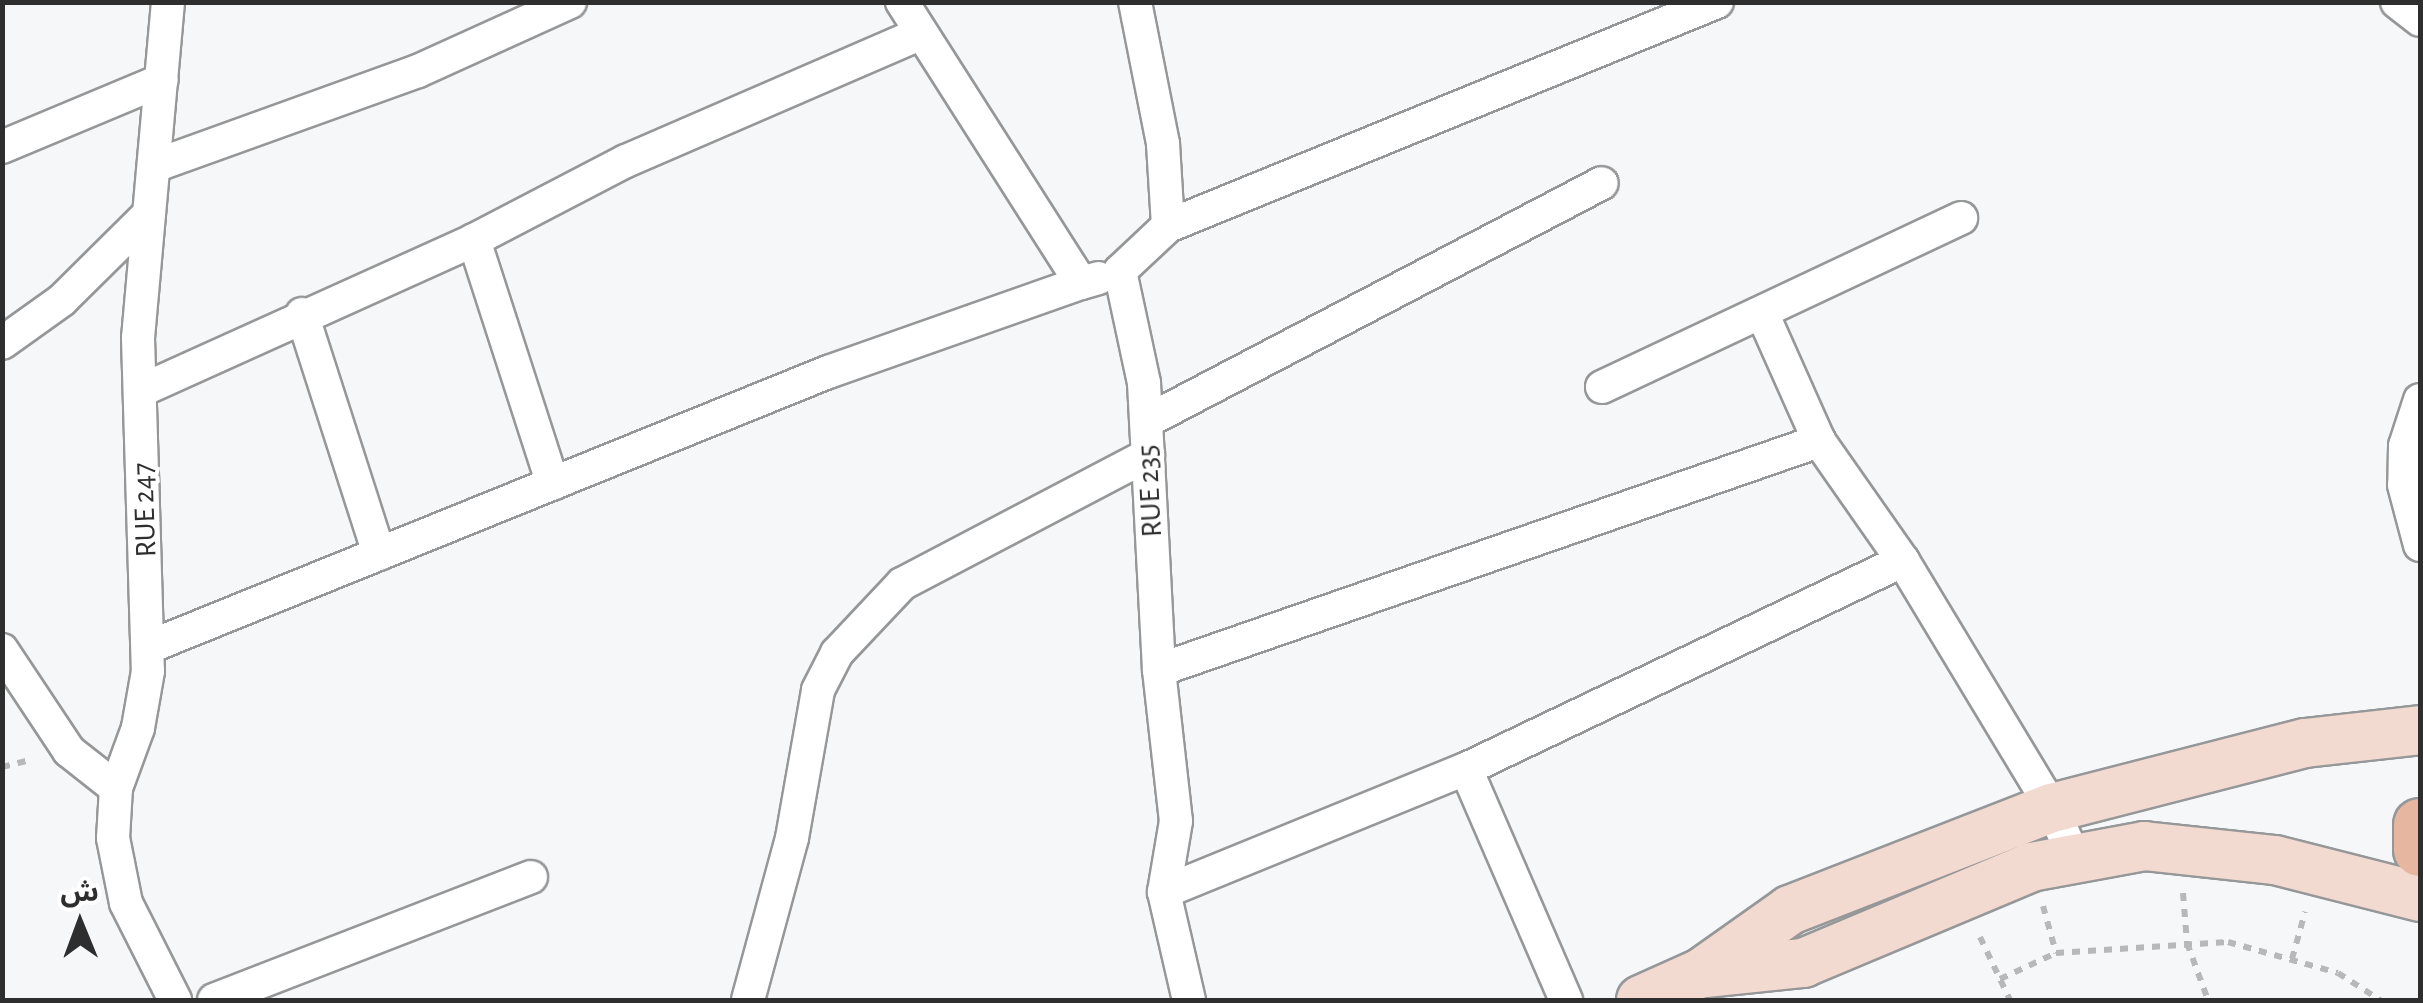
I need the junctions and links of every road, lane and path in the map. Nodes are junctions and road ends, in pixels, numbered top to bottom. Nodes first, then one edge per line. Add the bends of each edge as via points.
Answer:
1 (168, 2) edge
2 (570, 2) edge
3 (902, 2) edge
4 (1135, 2) edge
5 (1717, 2) edge
6 (2397, 2) edge
7 (507, 16) edge
8 (2420, 20) edge
9 (920, 34) junction
10 (162, 80) junction
11 (2, 146) edge
12 (156, 165) junction
13 (1602, 182) dead end
14 (150, 214) junction
15 (1961, 218) dead end
16 (1168, 226) junction
17 (474, 240) junction
18 (1120, 271) junction
19 (1081, 283) junction
20 (302, 314) junction
21 (1763, 315) junction
22 (2, 343) edge
23 (1602, 387) dead end
24 (140, 391) junction
25 (2420, 400) edge
26 (1147, 421) junction
27 (1820, 441) junction
28 (1148, 456) junction
29 (554, 484) junction
30 (2420, 545) edge
31 (379, 554) junction
32 (1902, 561) junction
33 (148, 647) junction
34 (2, 650) edge
35 (1159, 670) junction
36 (2420, 730) edge
37 (1466, 769) junction
38 (116, 788) junction
39 (2052, 808) junction
40 (2420, 825) edge
41 (2179, 847) junction
42 (2420, 850) edge
43 (2074, 857) junction
44 (531, 877) dead end
45 (1164, 892) junction
46 (1960, 895) junction
47 (2420, 897) edge
48 (2187, 943) junction
49 (1701, 973) junction
50 (2000, 979) junction
51 (174, 1000) edge
52 (214, 1000) edge
53 (748, 1000) edge
54 (1189, 1000) edge
55 (1566, 1000) edge
56 (1641, 1000) edge
57 (2010, 1000) edge
58 (2208, 1000) edge
59 (2380, 1000) edge

1 - 10 street, RUE 247
2 - 7 street
3 - 9 street
4 - 16 street via 1162,144
5 - 16 street
6 - 8 street
7 - 12 street via 418,71
9 - 17 street via 626,160
9 - 19 street
10 - 11 street
10 - 12 street, RUE 247
12 - 14 street, RUE 247
13 - 26 street
14 - 22 street via 62,300
14 - 24 street, RUE 247
15 - 21 street
16 - 18 street
17 - 20 street
17 - 29 street
18 - 19 street
18 - 26 street, RUE 235
19 - 29 street via 828,372
20 - 24 street
20 - 31 street
21 - 23 street
21 - 27 street
24 - 33 street, RUE 247
25 - 30 street via 2405,446 2404,485
26 - 28 street, RUE 235
27 - 32 street
27 - 35 street
28 - 35 street, RUE 235
28 - 53 street via 902,584 837,652 818,690 792,838
29 - 31 street
31 - 33 street
32 - 37 street
32 - 39 street
33 - 38 street, RUE 247 via 138,728
34 - 38 street via 70,751
35 - 45 street, RUE 235 via 1176,820
36 - 39 main road via 2305,743
37 - 45 street
37 - 55 street
38 - 51 street, RUE 247 via 113,838 126,903
39 - 43 street
39 - 49 main road via 1790,910
40 - 42 main road
41 - 43 main road
41 - 47 main road via 2276,860
41 - 48 path
43 - 46 main road
44 - 52 street
45 - 54 street, RUE 235
46 - 49 main road via 1803,963
46 - 50 path
48 - 50 path via 2056,953
48 - 58 path
48 - 59 path via 2266,950 2338,973
49 - 56 main road
50 - 57 path

